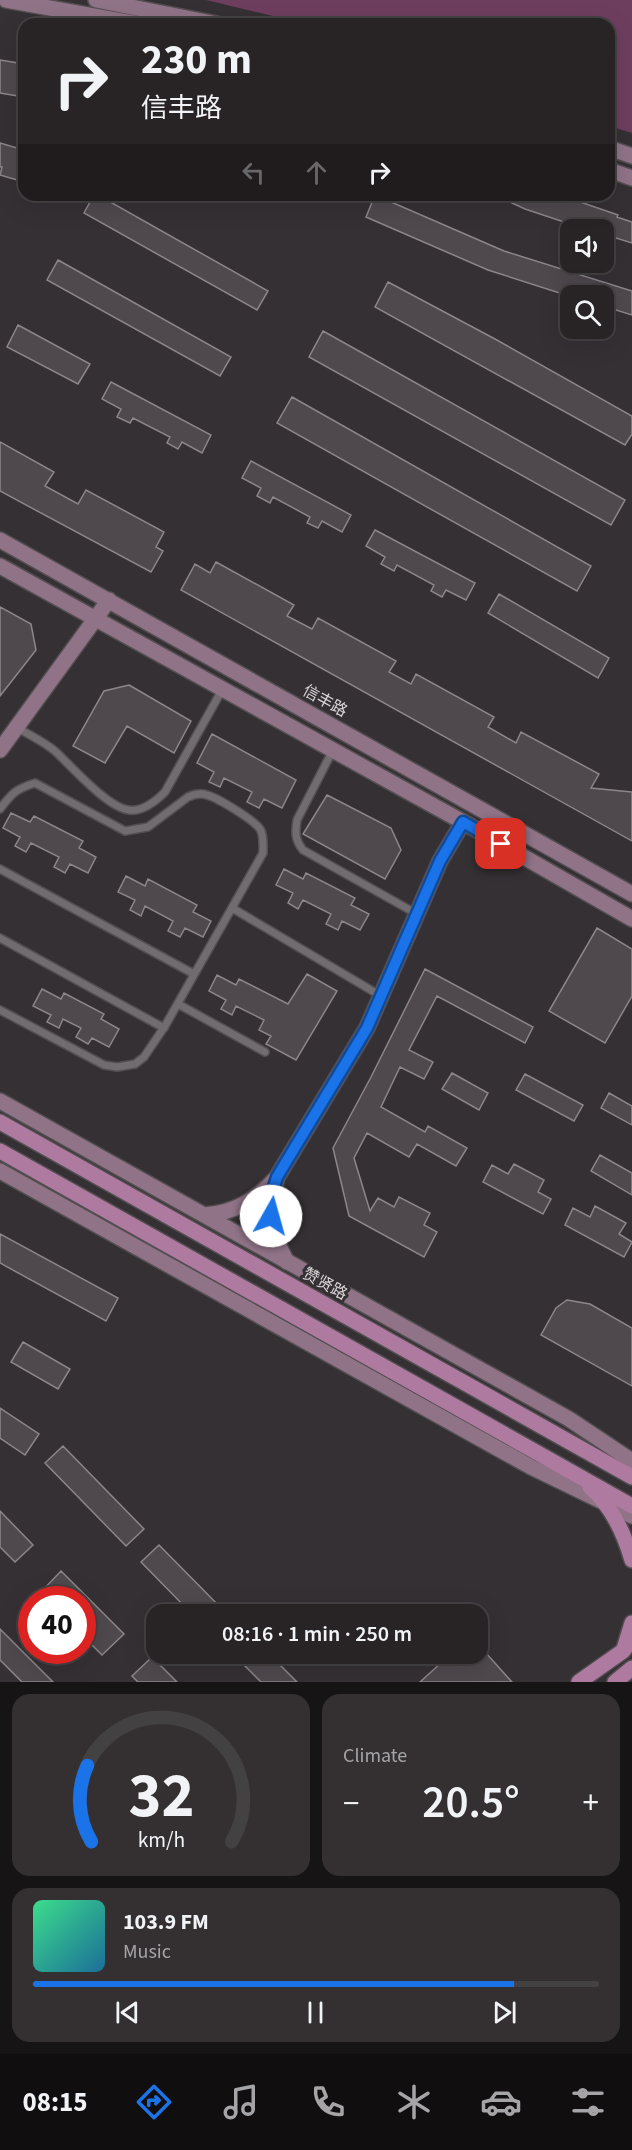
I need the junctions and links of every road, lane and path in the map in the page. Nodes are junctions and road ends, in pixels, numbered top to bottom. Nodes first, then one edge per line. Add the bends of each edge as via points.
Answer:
1 (6, 0) edge
2 (96, 0) edge
3 (105, 18) edge
4 (187, 18) edge
5 (615, 150) edge
6 (632, 156) edge
7 (615, 172) edge
8 (632, 178) edge
9 (0, 540) edge
10 (0, 566) edge
11 (109, 600) junction
12 (96, 620) junction
13 (222, 690) junction
14 (16, 727) junction
15 (0, 750) edge
16 (333, 750) junction
17 (0, 809) edge
18 (463, 822) junction
19 (0, 869) edge
20 (632, 894) edge
21 (232, 908) junction
22 (417, 914) junction
23 (632, 919) edge
24 (0, 938) edge
25 (195, 974) junction
26 (381, 996) junction
27 (178, 1004) junction
28 (0, 1010) edge
29 (164, 1028) junction
30 (265, 1052) dead end
31 (0, 1101) edge
32 (0, 1122) edge
33 (0, 1151) edge
34 (0, 1172) edge
35 (277, 1177) junction
36 (204, 1215) junction
37 (287, 1262) junction
38 (632, 1461) edge
39 (625, 1469) edge
40 (569, 1470) junction
41 (632, 1477) edge
42 (604, 1502) junction
43 (632, 1506) edge
44 (632, 1516) edge
45 (632, 1560) edge
46 (632, 1623) edge
47 (627, 1646) edge
48 (632, 1668) edge
49 (579, 1682) edge
50 (615, 1682) edge

1 - 3 street
2 - 4 street
5 - 6 street
7 - 8 street
9 - 11 street, 信丰路
10 - 12 street
11 - 12 street
11 - 20 street, 信丰路
12 - 13 street
12 - 14 street
13 - 14 lane via 165,792 142,808 128,810 109,801 55,751
13 - 16 street
14 - 15 street
16 - 18 street
16 - 22 lane via 297,820 296,841 303,850
17 - 21 lane via 21,786 36,783 131,831 148,827 195,794 207,794 253,820 262,831 263,852
18 - 22 street via 440,861
18 - 23 street
19 - 25 lane
21 - 25 lane
21 - 26 lane
22 - 26 street
24 - 29 lane
25 - 27 lane
26 - 35 street via 367,1028
27 - 29 lane
27 - 30 lane
28 - 29 lane via 104,1065 117,1067 135,1064 144,1057
31 - 36 street
32 - 39 main road, 赞贤路
33 - 40 main road
34 - 42 street via 531,1467
35 - 36 street via 258,1197 240,1208
35 - 37 street via 270,1200 271,1216
36 - 37 street
37 - 38 street via 569,1419
39 - 41 main road, 赞贤路
40 - 42 main road
40 - 43 main road
42 - 44 street
42 - 45 main road via 622,1530
46 - 47 main road
47 - 49 main road
48 - 50 main road

